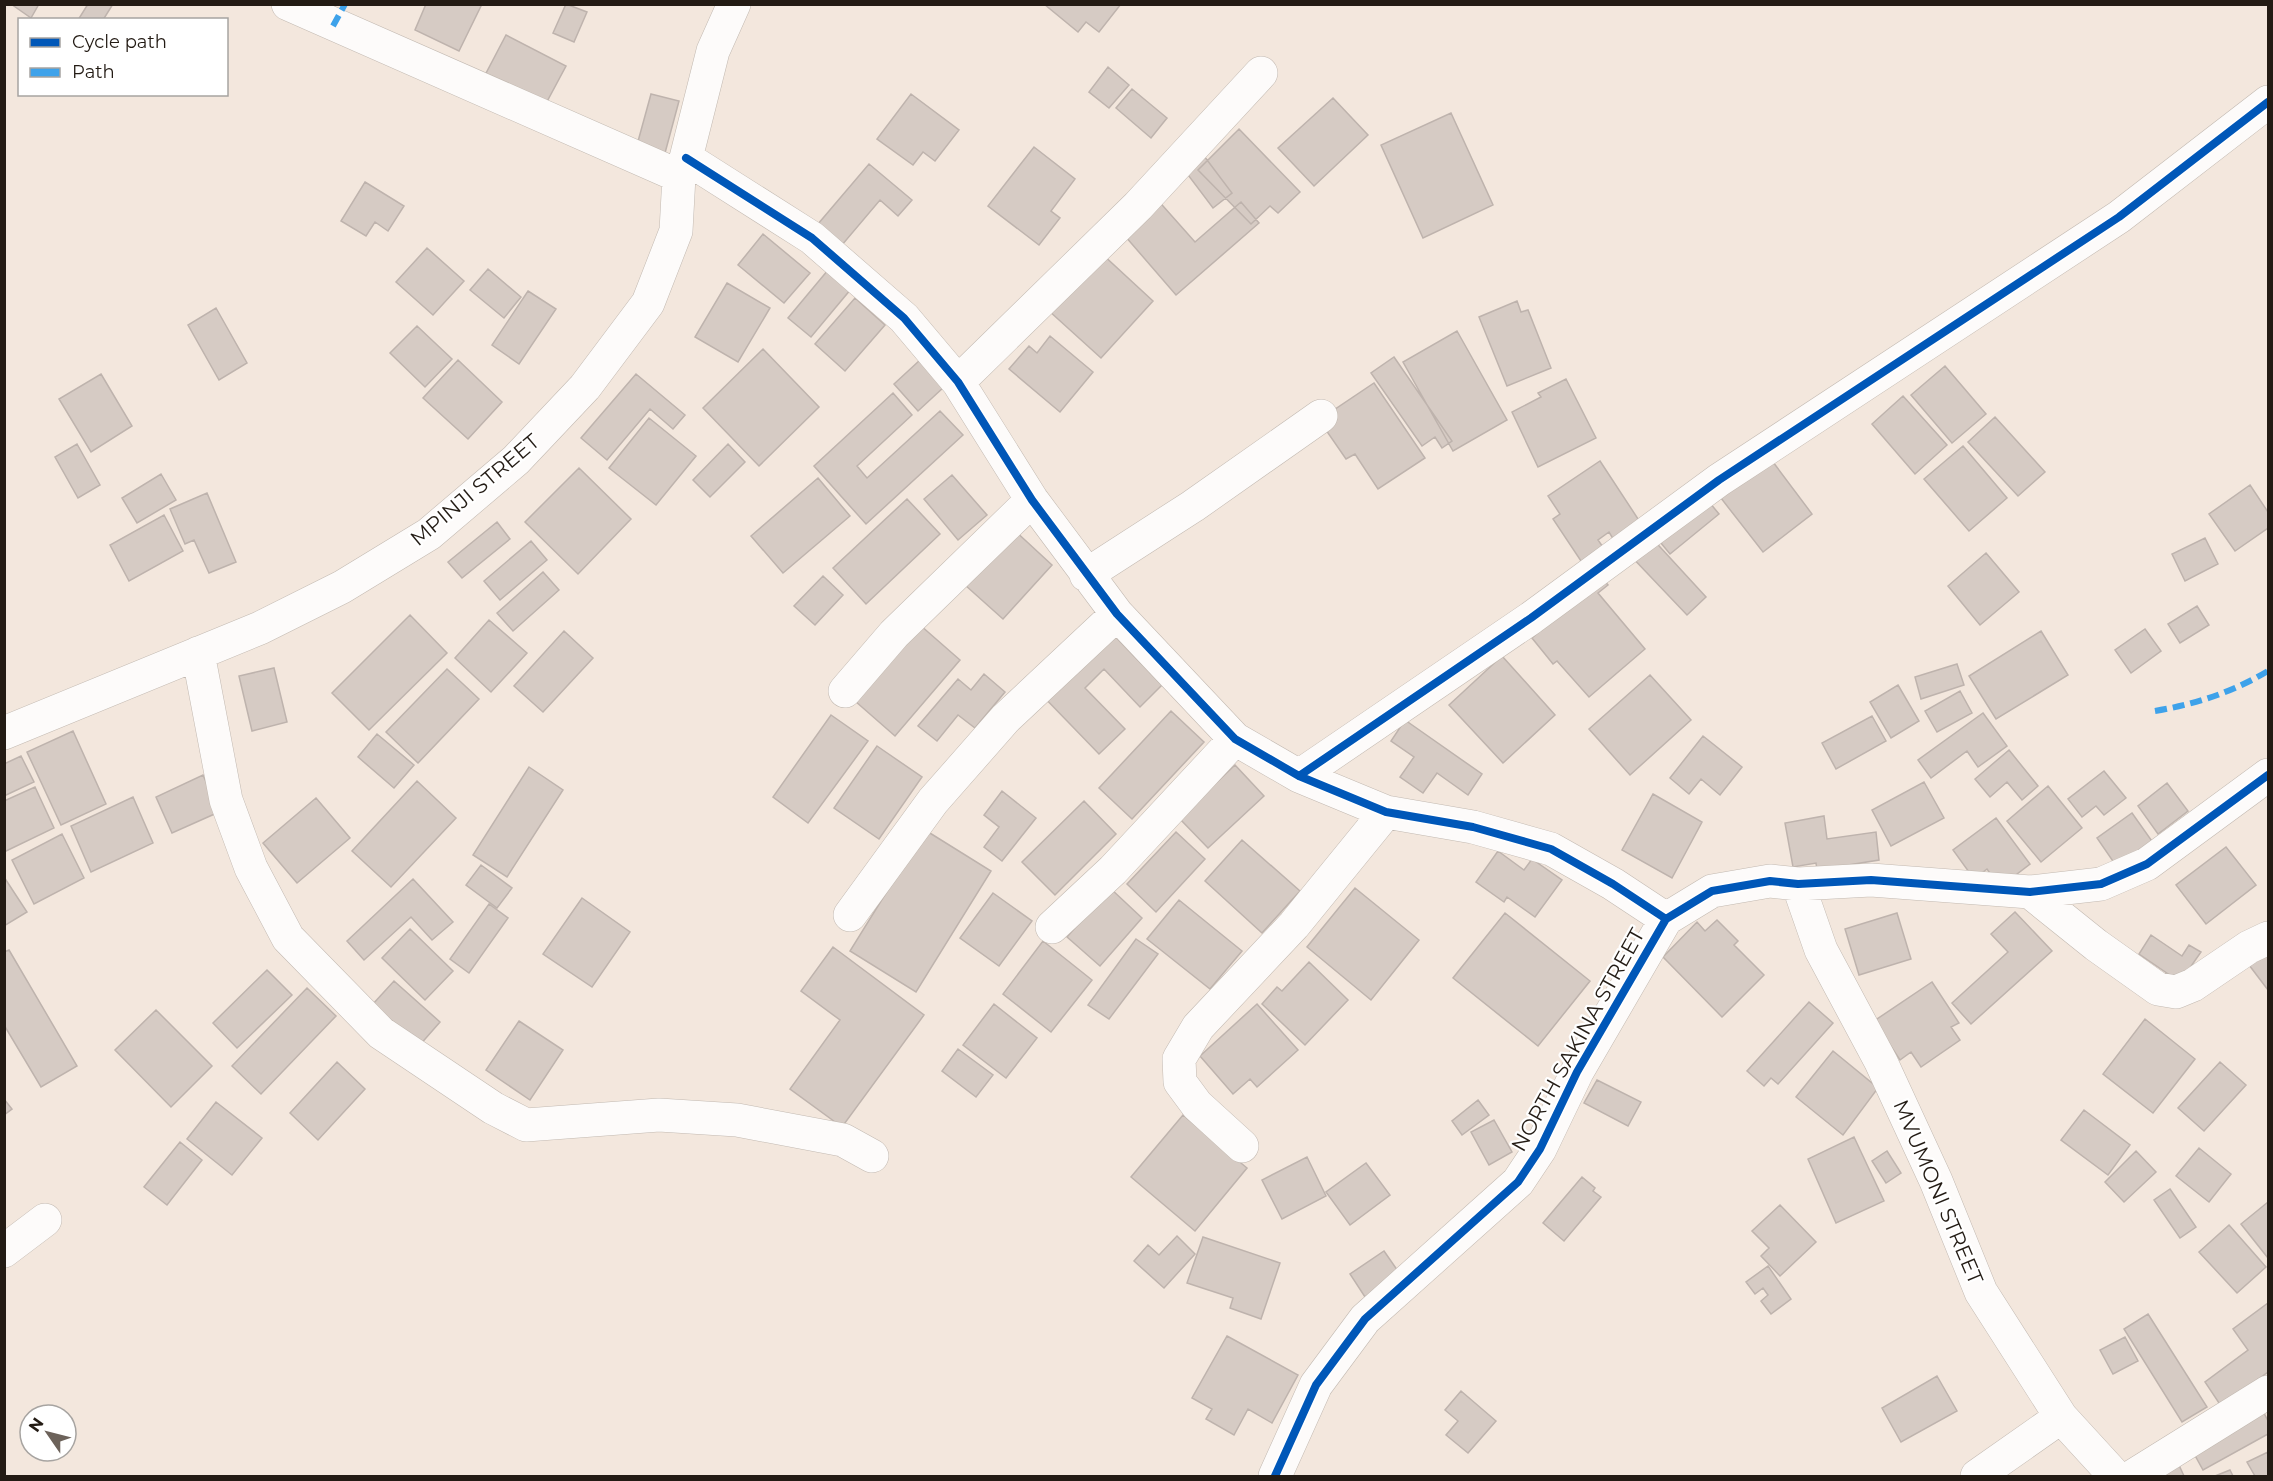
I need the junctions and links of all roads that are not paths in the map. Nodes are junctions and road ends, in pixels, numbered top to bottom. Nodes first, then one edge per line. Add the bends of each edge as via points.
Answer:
1 (288, 4) edge
2 (734, 4) edge
3 (1261, 73) dead end
4 (2268, 102) edge
5 (683, 167) junction
6 (958, 382) junction
7 (1321, 416) dead end
8 (1032, 500) junction
9 (1086, 575) junction
10 (1117, 614) junction
11 (198, 653) junction
12 (845, 691) dead end
13 (4, 733) edge
14 (1235, 739) junction
15 (2268, 775) edge
16 (1299, 776) junction
17 (1386, 812) junction
18 (1798, 884) junction
19 (2030, 892) junction
20 (850, 915) dead end
21 (1666, 919) junction
22 (1052, 927) dead end
23 (2268, 938) edge
24 (1242, 1146) dead end
25 (872, 1156) dead end
26 (45, 1220) dead end
27 (4, 1251) edge
28 (2268, 1392) edge
29 (2061, 1417) junction
30 (1275, 1476) edge
31 (1977, 1476) edge
32 (2115, 1476) edge
33 (2133, 1476) edge

1 - 5 street
2 - 5 street, MPINJI STREET via 713,51
3 - 6 street via 1138,206
4 - 16 street via 2119,217 1719,480 1531,618
5 - 6 street via 812,238 904,318
5 - 11 street, MPINJI STREET via 676,231 648,303 585,387 516,460 420,540 342,587 260,628
6 - 8 street
7 - 9 street
8 - 9 street
8 - 12 street via 910,618
9 - 10 street
10 - 14 street
10 - 20 street via 1006,718 933,801
11 - 13 street, MPINJI STREET
11 - 25 street via 226,800 251,868 288,938 381,1033 493,1108 526,1125 659,1115 737,1120 843,1140
14 - 16 street
14 - 22 street via 1113,870
15 - 19 street, NORTH SAKINA STREET via 2148,864 2101,884
16 - 17 street
17 - 21 street via 1473,827 1551,849
17 - 24 street via 1294,925 1198,1027 1179,1059 1180,1082 1197,1105
18 - 19 street, NORTH SAKINA STREET via 1871,880
18 - 21 street, NORTH SAKINA STREET via 1770,881 1712,891
18 - 29 street, MVUMONI STREET via 1821,950 1881,1062 1936,1180 1981,1292
19 - 23 street via 2158,989 2176,992 2193,985 2249,946
21 - 30 street, NORTH SAKINA STREET via 1518,1182 1365,1319 1316,1385
26 - 27 street
28 - 33 street
29 - 31 street
29 - 32 street, MVUMONI STREET

